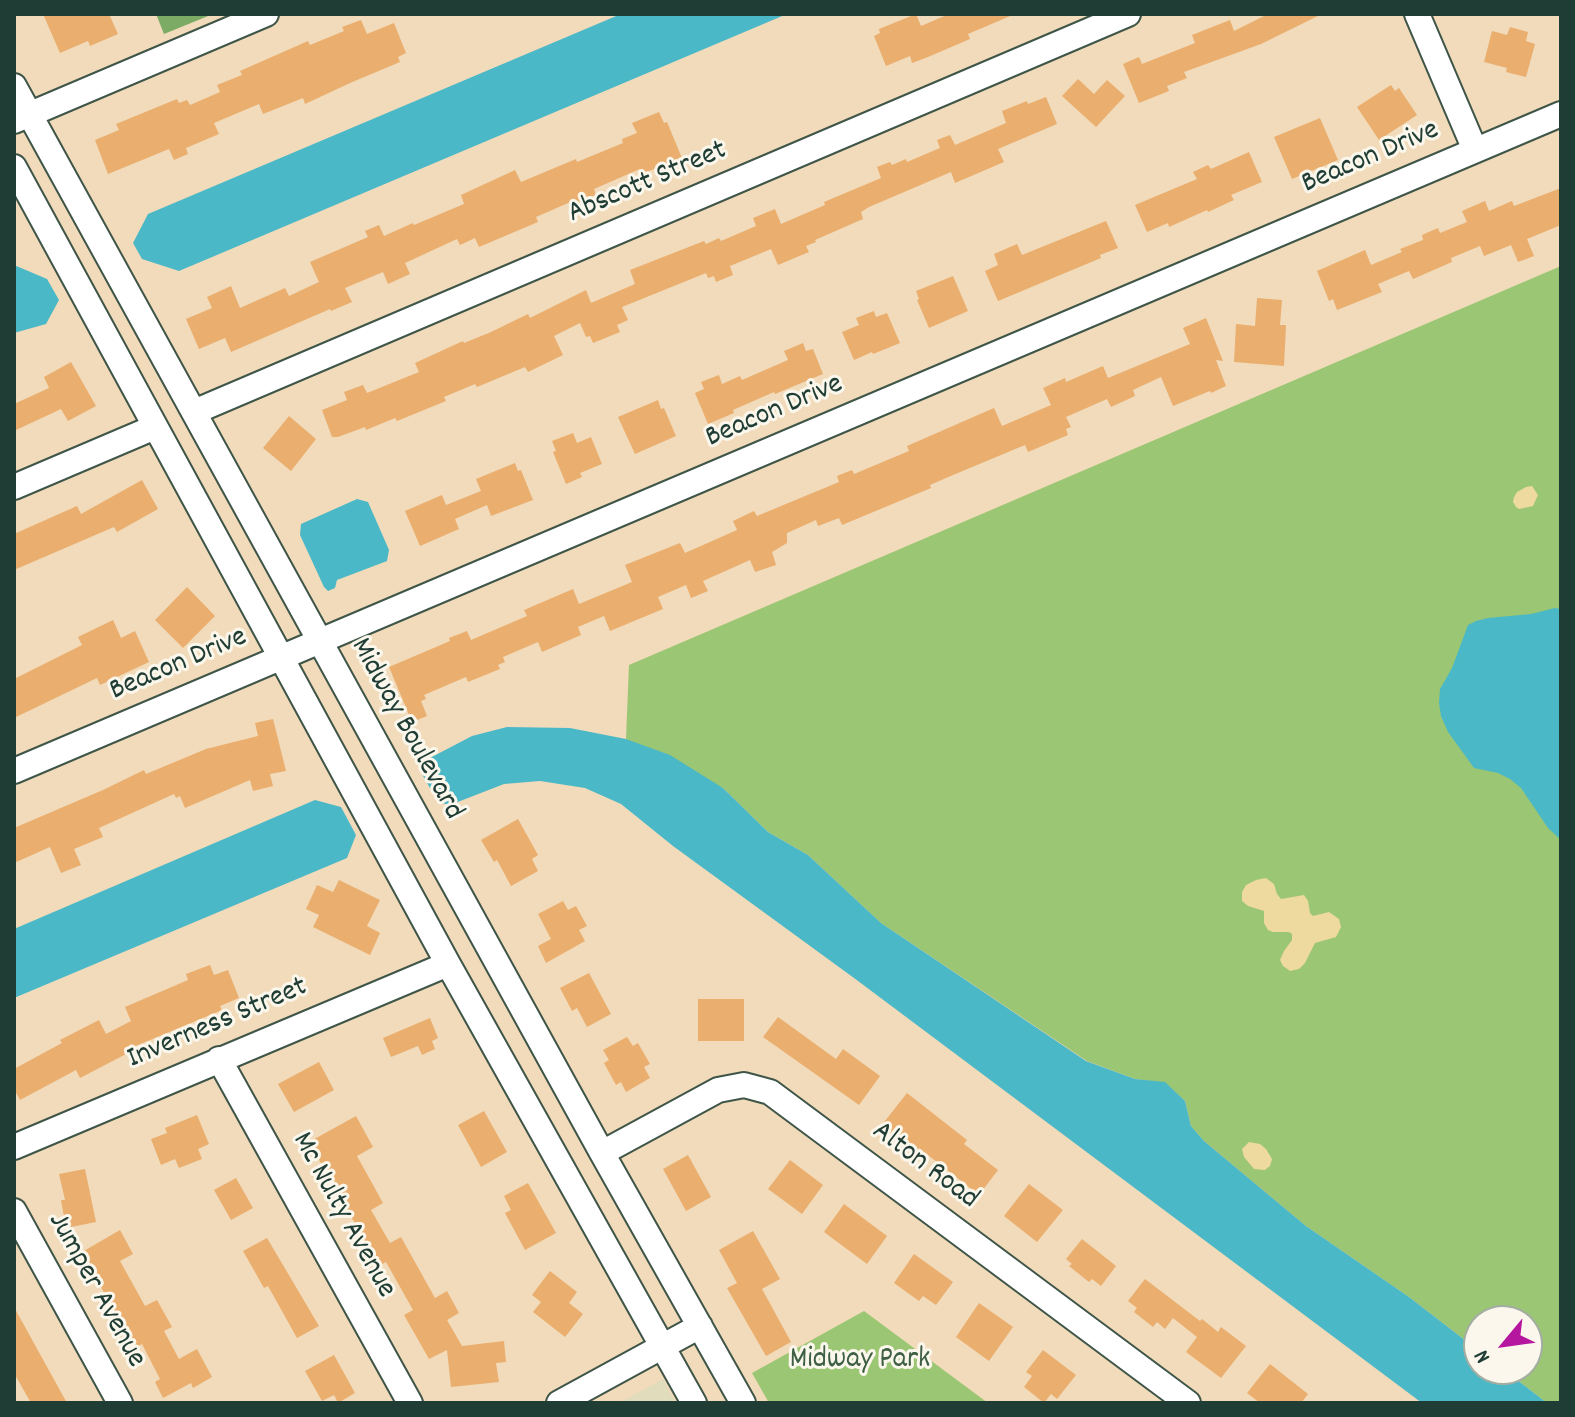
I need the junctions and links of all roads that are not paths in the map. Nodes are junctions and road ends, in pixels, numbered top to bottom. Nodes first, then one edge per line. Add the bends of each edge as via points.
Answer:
1 (266, 14) edge
2 (1128, 14) edge
3 (1417, 14) edge
4 (14, 86) edge
5 (1561, 114) edge
6 (22, 118) edge
7 (1475, 150) junction
8 (14, 167) edge
9 (194, 412) junction
10 (155, 427) junction
11 (14, 487) edge
12 (319, 641) junction
13 (281, 657) junction
14 (14, 771) edge
15 (448, 964) junction
16 (219, 1059) junction
17 (14, 1147) edge
18 (602, 1153) junction
19 (14, 1211) edge
20 (700, 1326) junction
21 (662, 1346) junction
22 (120, 1403) edge
23 (410, 1403) edge
24 (559, 1403) edge
25 (694, 1403) edge
26 (743, 1403) edge
27 (1188, 1403) edge

1 - 6 street
2 - 9 street, Abscott Street
3 - 7 street
4 - 6 street, Midway Boulevard
5 - 7 street, Beacon Drive
6 - 9 street, Midway Boulevard
7 - 12 street, Beacon Drive
8 - 10 street
9 - 12 street, Midway Boulevard
10 - 11 street
10 - 13 street
12 - 13 street, Beacon Drive
12 - 18 street, Midway Boulevard
13 - 14 street, Beacon Drive
13 - 15 street
15 - 16 street, Inverness Street
15 - 21 street
16 - 17 street, Inverness Street
16 - 23 street, Mc Nulty Avenue
18 - 20 street, Midway Boulevard
18 - 27 street, Alton Road via 718,1090 744,1085 770,1092
19 - 22 street, Jumper Avenue
20 - 21 street
20 - 26 street, Midway Boulevard
21 - 24 street
21 - 25 street

